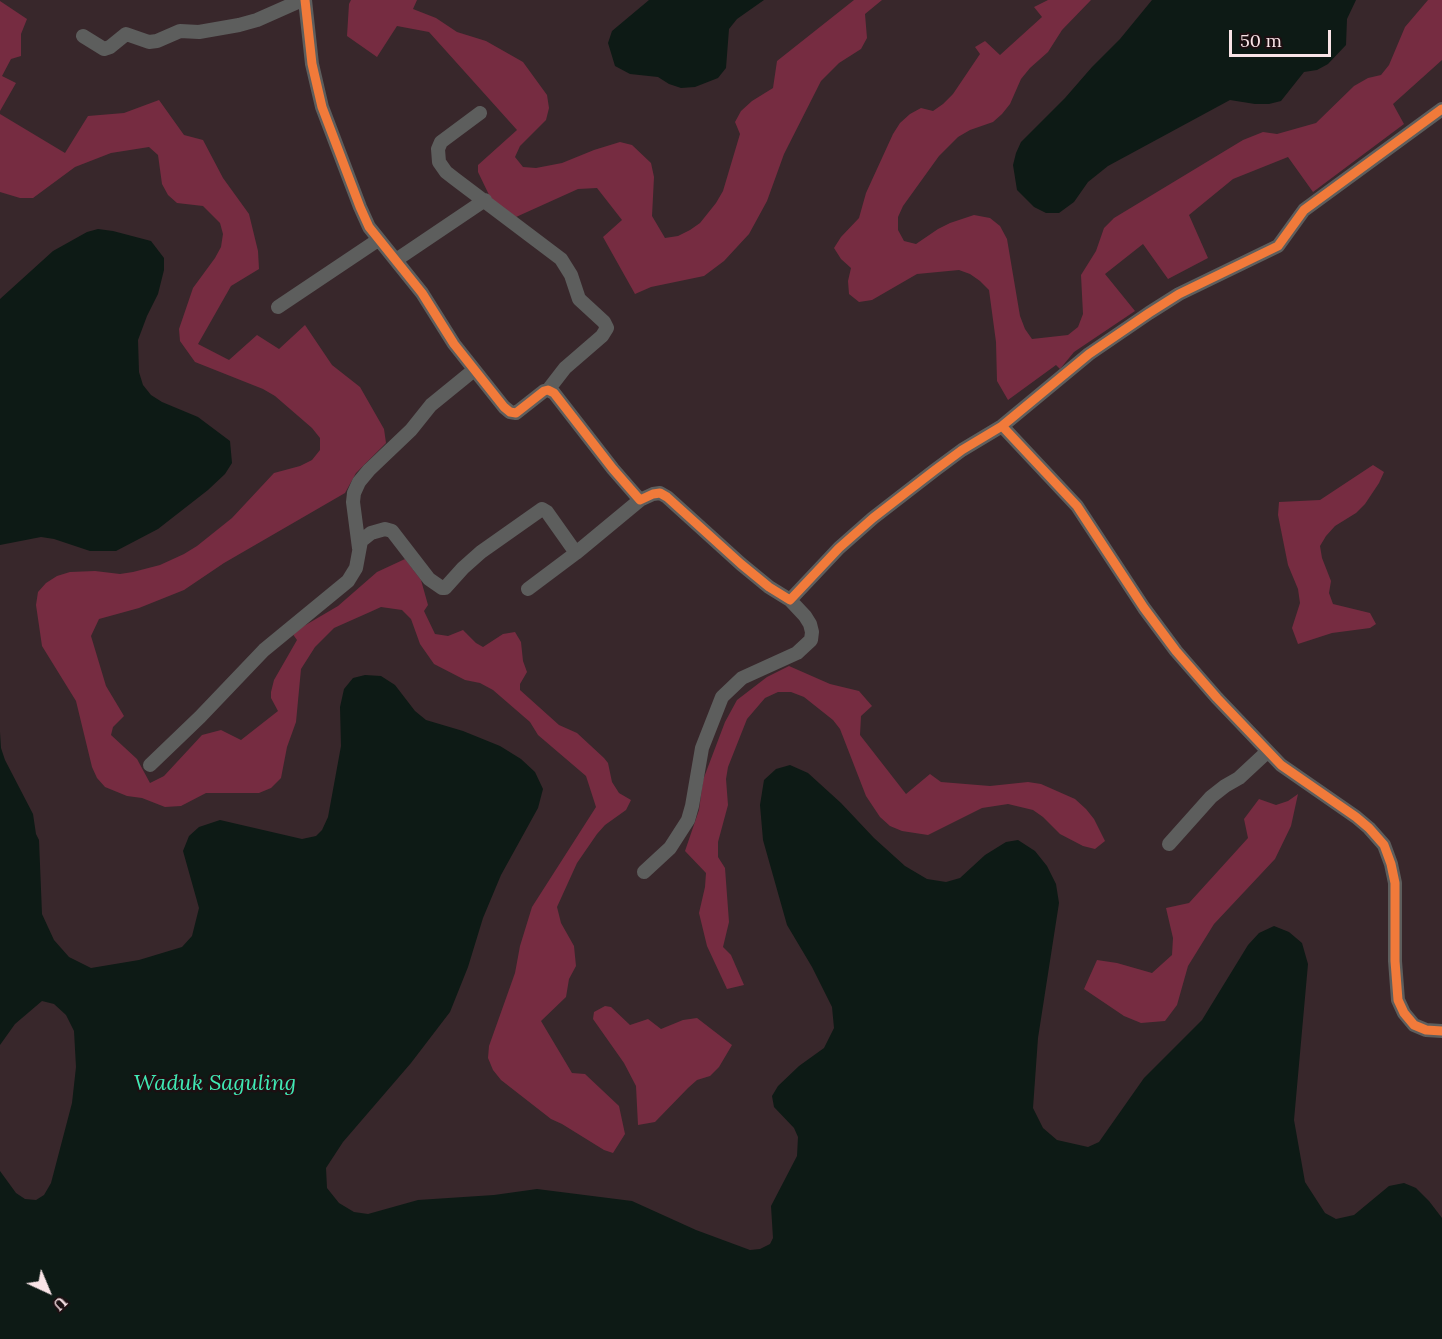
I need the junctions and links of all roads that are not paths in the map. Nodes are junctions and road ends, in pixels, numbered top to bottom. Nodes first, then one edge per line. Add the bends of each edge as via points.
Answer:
1 (304, 0) edge
2 (83, 36) dead end
3 (1442, 108) edge
4 (480, 113) dead end
5 (485, 200) junction
6 (378, 240) junction
7 (396, 260) junction
8 (278, 307) dead end
9 (474, 370) junction
10 (548, 390) junction
11 (1002, 426) junction
12 (640, 500) junction
13 (359, 548) junction
14 (576, 553) junction
15 (528, 589) dead end
16 (790, 600) junction
17 (1267, 752) junction
18 (150, 765) dead end
19 (1169, 844) dead end
20 (644, 872) dead end
21 (1442, 1031) edge

1 - 2 street via 239,26 180,31 157,41 126,34 104,49
1 - 6 street via 322,107 360,207
3 - 11 street via 1304,210 1278,246 1179,294 1149,313 1089,354
4 - 5 street via 441,142 437,155 446,172
5 - 7 street
5 - 10 street via 561,259 579,299 607,328
6 - 7 street
6 - 8 street
7 - 9 street
9 - 10 street via 513,413
9 - 13 street via 431,405 359,482 353,502
10 - 12 street via 557,395
11 - 16 street via 962,450 873,518
11 - 17 street via 1077,506 1176,651
12 - 14 street
12 - 16 street via 660,493 667,497 741,564
13 - 14 street via 371,533 392,531 429,579 442,588 481,552 542,509
13 - 18 street via 356,568 348,581 264,650
14 - 15 street
16 - 20 street via 810,624 811,640 797,653 741,678 722,697 702,748 688,820 670,848
17 - 19 street via 1211,797
17 - 21 street via 1302,782 1356,817 1384,845 1395,883 1398,1000 1414,1025

